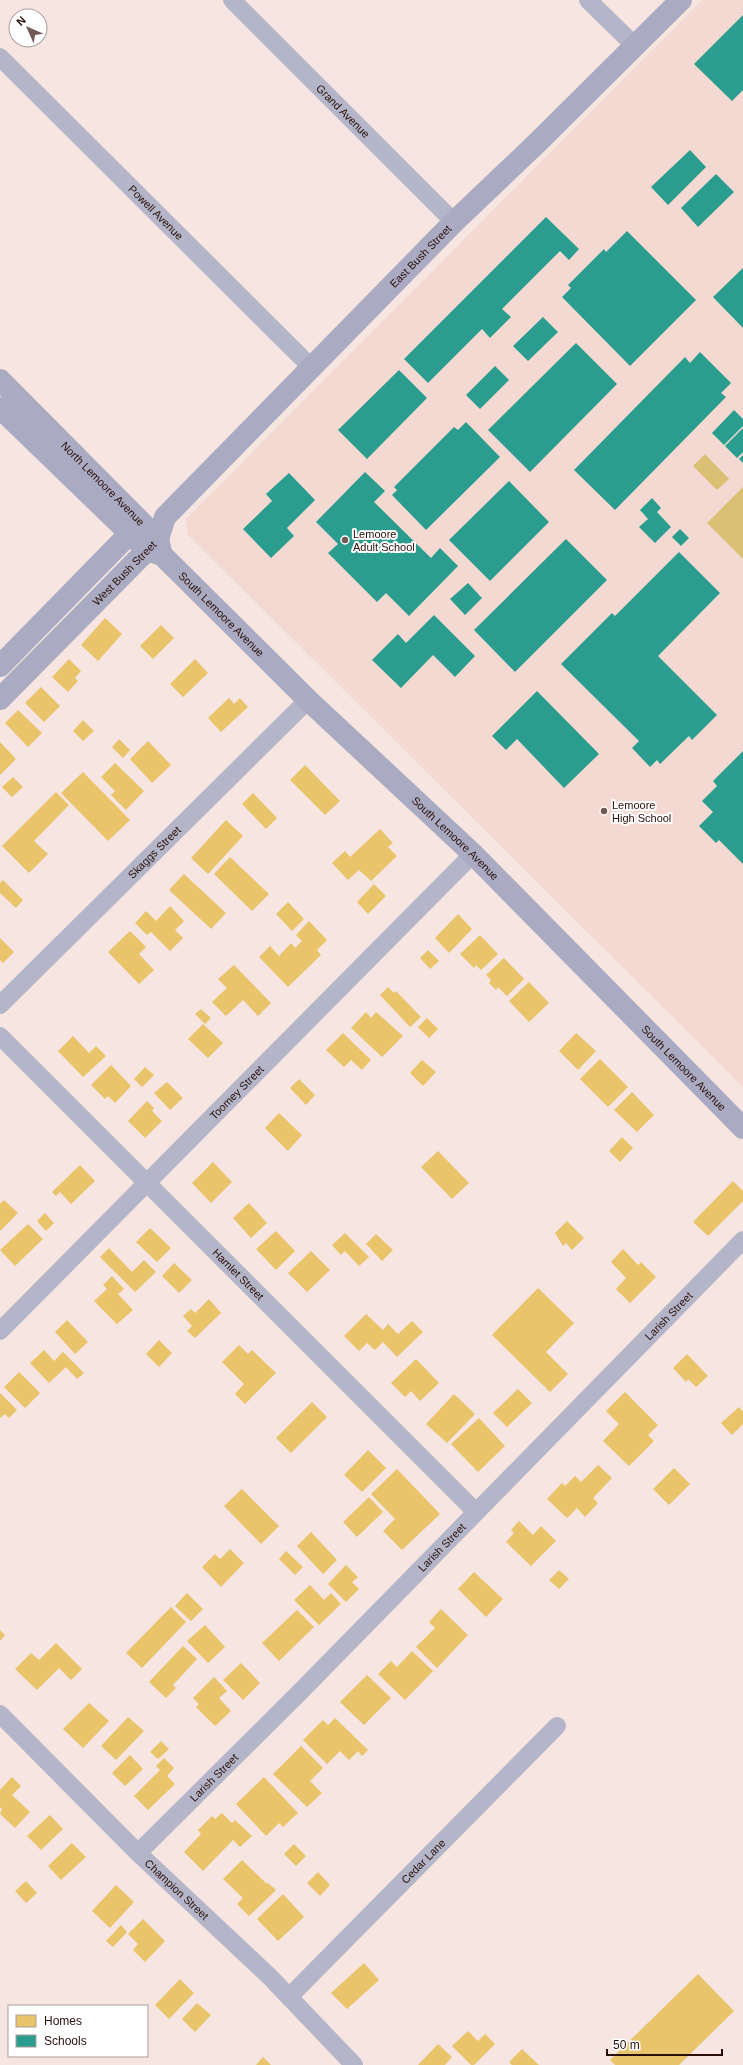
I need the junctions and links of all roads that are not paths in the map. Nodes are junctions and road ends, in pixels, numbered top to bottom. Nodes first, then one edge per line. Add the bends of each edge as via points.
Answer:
1 (232, 0) edge
2 (588, 0) edge
3 (681, 0) edge
4 (635, 46) junction
5 (0, 56) edge
6 (454, 222) junction
7 (312, 368) junction
8 (1, 384) edge
9 (0, 408) edge
10 (165, 517) junction
11 (136, 527) junction
12 (156, 548) junction
13 (0, 666) edge
14 (0, 699) edge
15 (308, 700) junction
16 (473, 854) junction
17 (0, 1005) edge
18 (0, 1036) edge
19 (743, 1128) edge
20 (147, 1181) junction
21 (743, 1240) edge
22 (0, 1331) edge
23 (476, 1512) junction
24 (0, 1714) edge
25 (557, 1726) dead end
26 (138, 1853) junction
27 (289, 1997) junction
28 (354, 2065) edge

1 - 6 street, Grand Avenue
2 - 4 street
3 - 4 main road, East Bush Street
4 - 6 main road, East Bush Street
5 - 7 street, Powell Avenue
6 - 7 main road, East Bush Street
7 - 10 main road, East Bush Street
8 - 11 main road, North Lemoore Avenue
9 - 11 main road, North Lemoore Avenue
10 - 11 main road
10 - 12 main road, West Bush Street
11 - 12 main road, North Lemoore Avenue
11 - 13 main road
12 - 14 main road, West Bush Street
12 - 15 main road, South Lemoore Avenue
15 - 16 main road, South Lemoore Avenue
15 - 17 street, Skaggs Street
16 - 19 main road, South Lemoore Avenue
16 - 20 street, Toomey Street
18 - 20 street, Hamlet Street
20 - 22 street, Toomey Street
20 - 23 street, Hamlet Street
21 - 23 street, Larish Street
23 - 26 street, Larish Street
24 - 26 street, Champion Street
25 - 27 street, Cedar Lane
26 - 27 street, Champion Street
27 - 28 street, Champion Street

